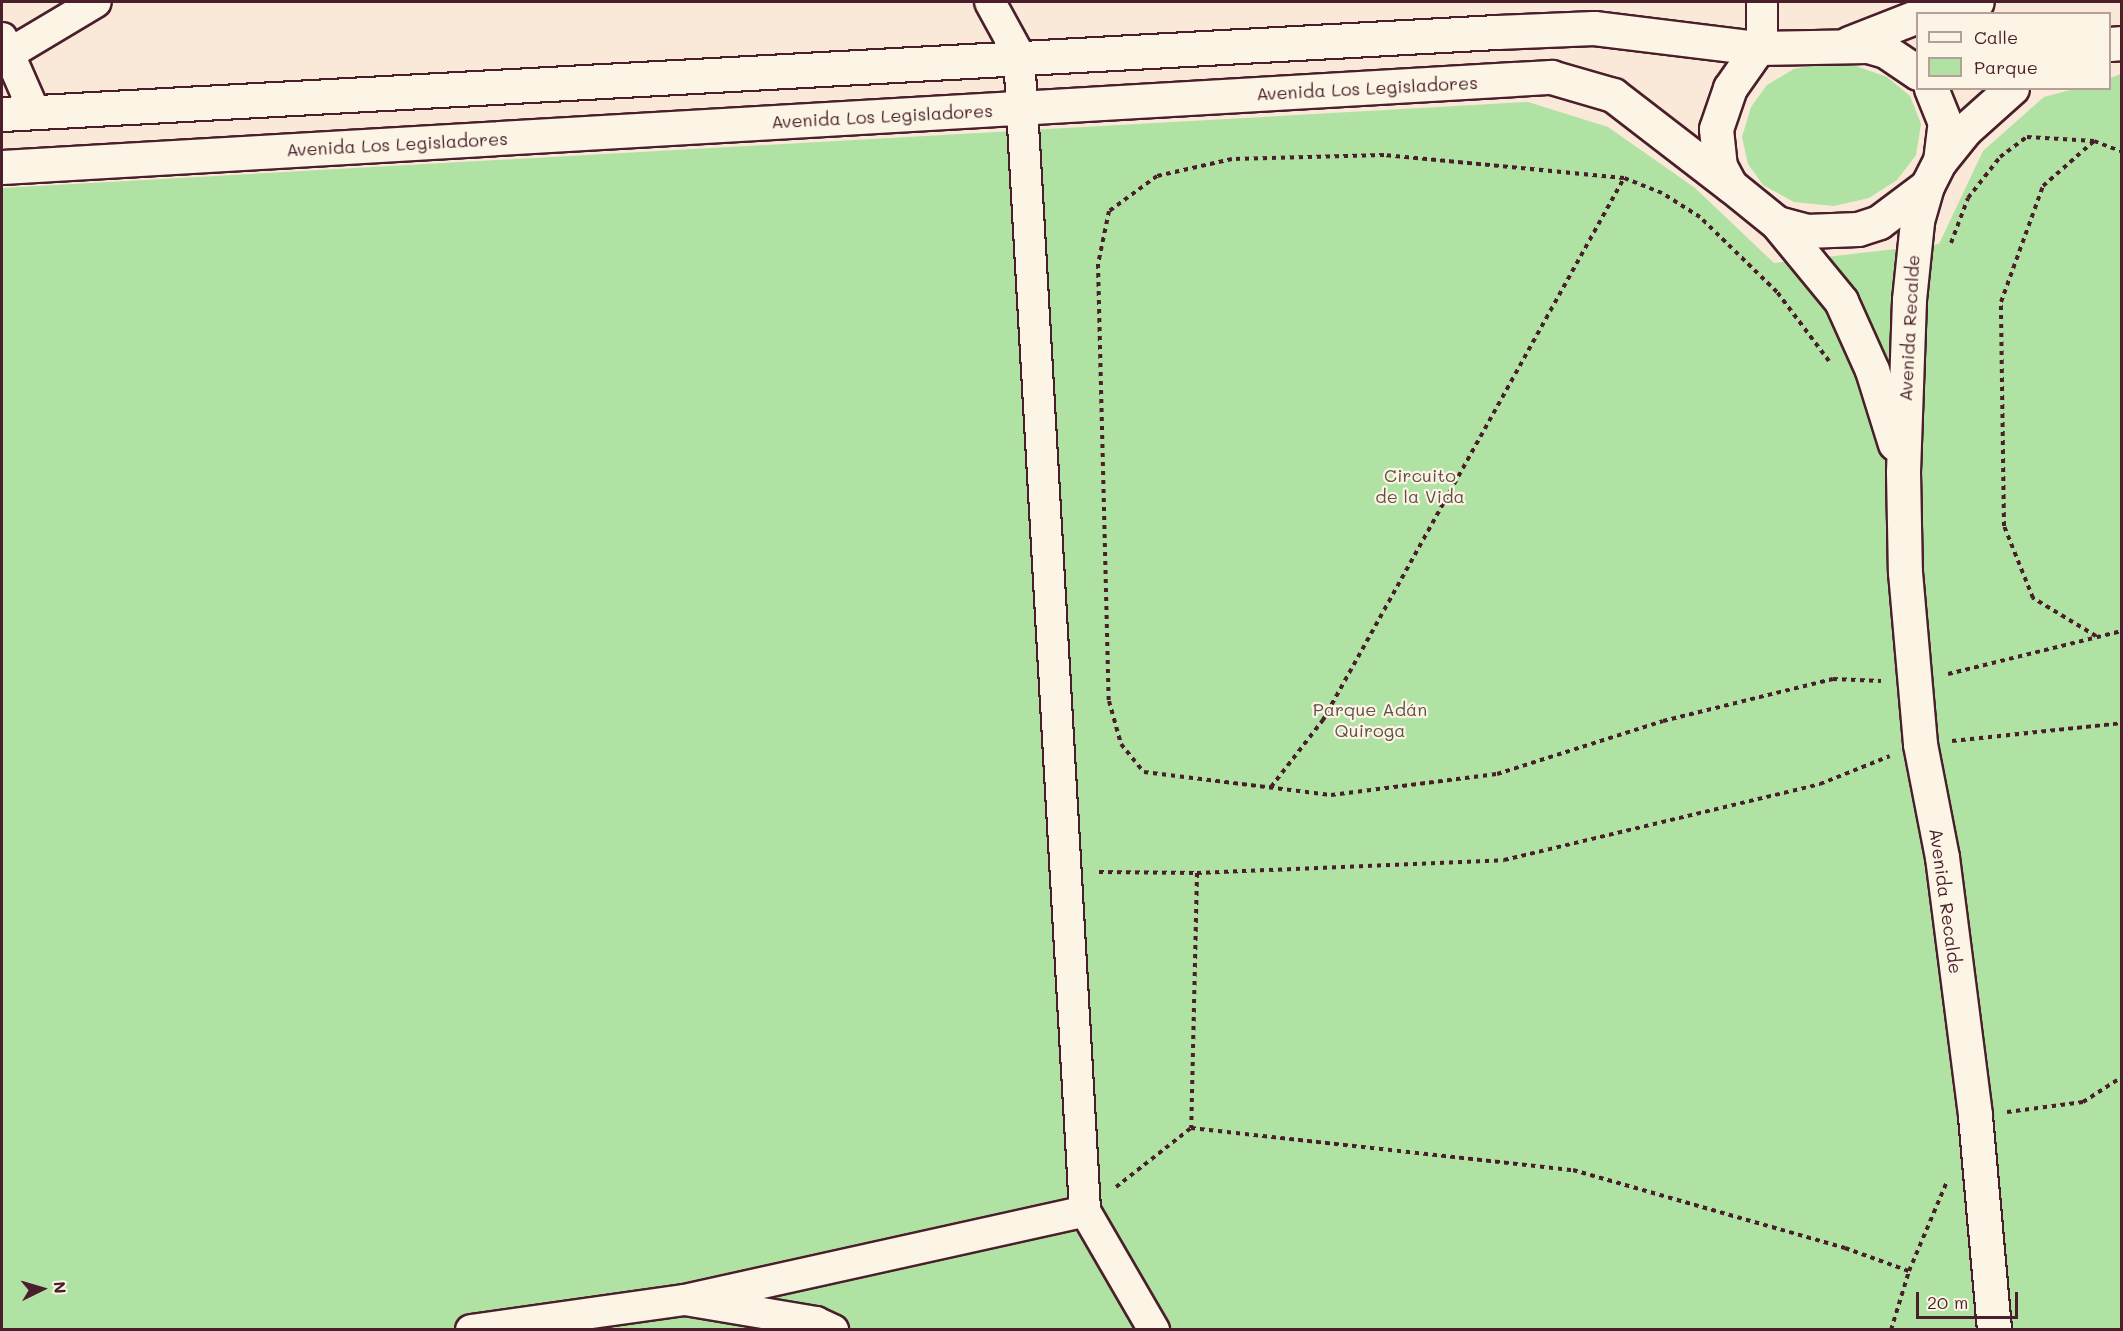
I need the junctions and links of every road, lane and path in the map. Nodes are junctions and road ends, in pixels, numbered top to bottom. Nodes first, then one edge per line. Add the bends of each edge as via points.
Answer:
1 (96, 2) edge
2 (990, 2) edge
3 (1762, 2) edge
4 (1977, 2) edge
5 (1935, 12) edge
6 (1916, 16) edge
7 (1849, 43) junction
8 (1760, 47) junction
9 (4, 50) edge
10 (1019, 55) junction
11 (1916, 72) edge
12 (1932, 90) edge
13 (2011, 90) edge
14 (1021, 107) junction
15 (34, 111) junction
16 (2, 114) edge
17 (2094, 141) junction
18 (2121, 152) edge
19 (2, 166) edge
20 (1934, 173) junction
21 (1624, 178) junction
22 (1730, 185) junction
23 (1777, 223) junction
24 (1949, 249) dead end
25 (1872, 370) junction
26 (1903, 472) junction
27 (2121, 631) edge
28 (2096, 636) junction
29 (1913, 683) junction
30 (2121, 723) edge
31 (1920, 744) junction
32 (1270, 788) junction
33 (1065, 871) junction
34 (1197, 873) junction
35 (1191, 1128) junction
36 (1085, 1211) junction
37 (1909, 1271) dead end
38 (685, 1300) junction
39 (471, 1329) edge
40 (833, 1329) edge
41 (1154, 1329) edge
42 (1994, 1329) edge

1 - 9 street
2 - 10 street
3 - 8 street
4 - 5 main road
6 - 7 main road
7 - 8 main road
7 - 11 main road via 1885,51
8 - 10 main road via 1594,28
8 - 22 main road via 1730,88 1716,129 1718,157
9 - 15 street
10 - 14 street
10 - 15 main road
12 - 20 main road, Avenida Recalde via 1945,123
13 - 20 main road via 1965,130
14 - 19 main road, Avenida Los Legisladores
14 - 22 main road, Avenida Los Legisladores via 1551,77 1613,95
14 - 33 street
15 - 16 main road
17 - 18 path
17 - 24 path via 2027,137 2000,156 1968,198
17 - 28 path via 2043,186 2001,302 2004,526 2033,598
20 - 23 main road via 1904,207 1858,229 1806,231
20 - 26 main road, Avenida Recalde via 1912,254
21 - 25 path via 1662,193 1700,218 1777,292 1836,371
21 - 32 path via 1323,720
21 - 32 path via 1384,155 1232,159 1157,177 1109,211 1098,264 1109,701 1120,744 1144,772
22 - 23 main road, Avenida Los Legisladores
23 - 25 main road, Avenida Recalde via 1841,301
25 - 26 main road, Avenida Recalde
26 - 29 main road, Avenida Recalde
27 - 28 path
28 - 29 path
29 - 31 main road, Avenida Recalde
29 - 32 path via 1833,678 1663,721 1497,774 1332,795
30 - 31 path
31 - 34 path via 1820,784 1504,860
31 - 42 main road, Avenida Recalde via 1947,892
33 - 34 path
33 - 36 street
34 - 35 path
35 - 36 path
35 - 37 path via 1573,1170 1845,1248
36 - 38 street
36 - 41 street
38 - 39 street
38 - 40 street via 816,1322

